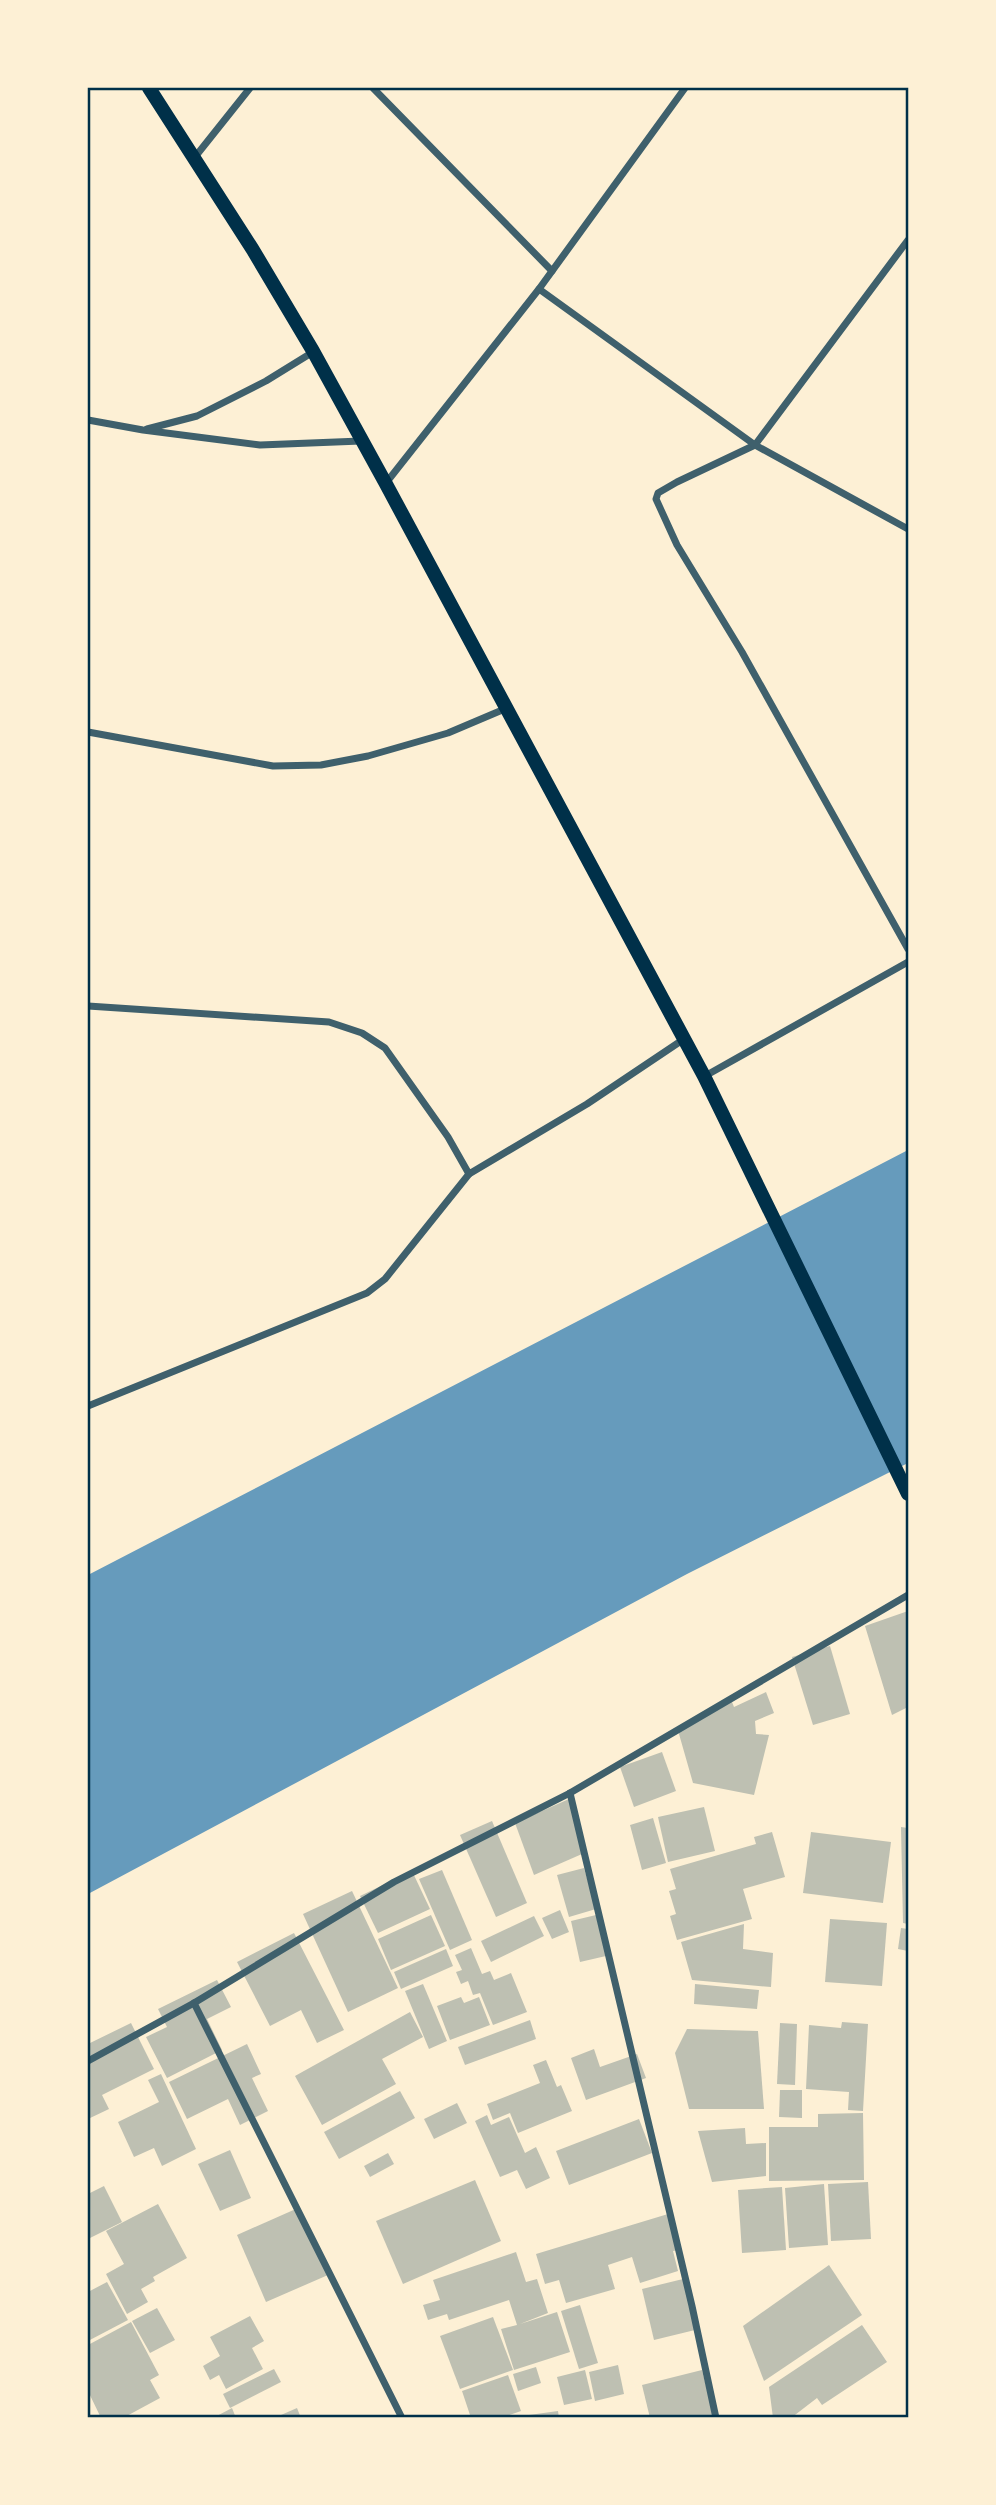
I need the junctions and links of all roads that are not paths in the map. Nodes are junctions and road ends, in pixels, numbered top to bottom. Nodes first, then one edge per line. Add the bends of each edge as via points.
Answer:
1 (149, 88) edge
2 (250, 88) edge
3 (373, 88) edge
4 (685, 88) edge
5 (194, 158) junction
6 (908, 240) edge
7 (552, 271) junction
8 (539, 289) junction
9 (313, 351) junction
10 (88, 421) edge
11 (143, 430) junction
12 (362, 440) junction
13 (755, 445) junction
14 (386, 484) junction
15 (908, 529) edge
16 (507, 708) junction
17 (88, 732) edge
18 (908, 949) edge
19 (908, 962) edge
20 (88, 1006) edge
21 (684, 1039) junction
22 (704, 1076) junction
23 (469, 1174) junction
24 (88, 1406) edge
25 (908, 1494) edge
26 (908, 1595) edge
27 (570, 1793) junction
28 (194, 2003) junction
29 (88, 2061) edge
30 (402, 2417) edge
31 (716, 2417) edge

1 - 5 main road
2 - 5 street
3 - 7 street
4 - 7 street
5 - 9 main road
6 - 13 street
7 - 8 street
8 - 13 street
8 - 14 street
9 - 11 street via 197,416
9 - 12 main road
10 - 11 street
11 - 12 street via 260,445
12 - 14 main road
13 - 15 street
13 - 18 street via 677,482 656,499 677,545
14 - 16 main road
16 - 17 street via 448,733 321,765 272,766
16 - 21 main road
19 - 22 street
20 - 23 street via 329,1022 362,1033 385,1048 403,1070
21 - 22 main road
21 - 23 street
22 - 25 main road
23 - 24 street via 385,1279 367,1293
26 - 27 street
27 - 28 street via 394,1882
27 - 31 street
28 - 29 street
28 - 30 street

